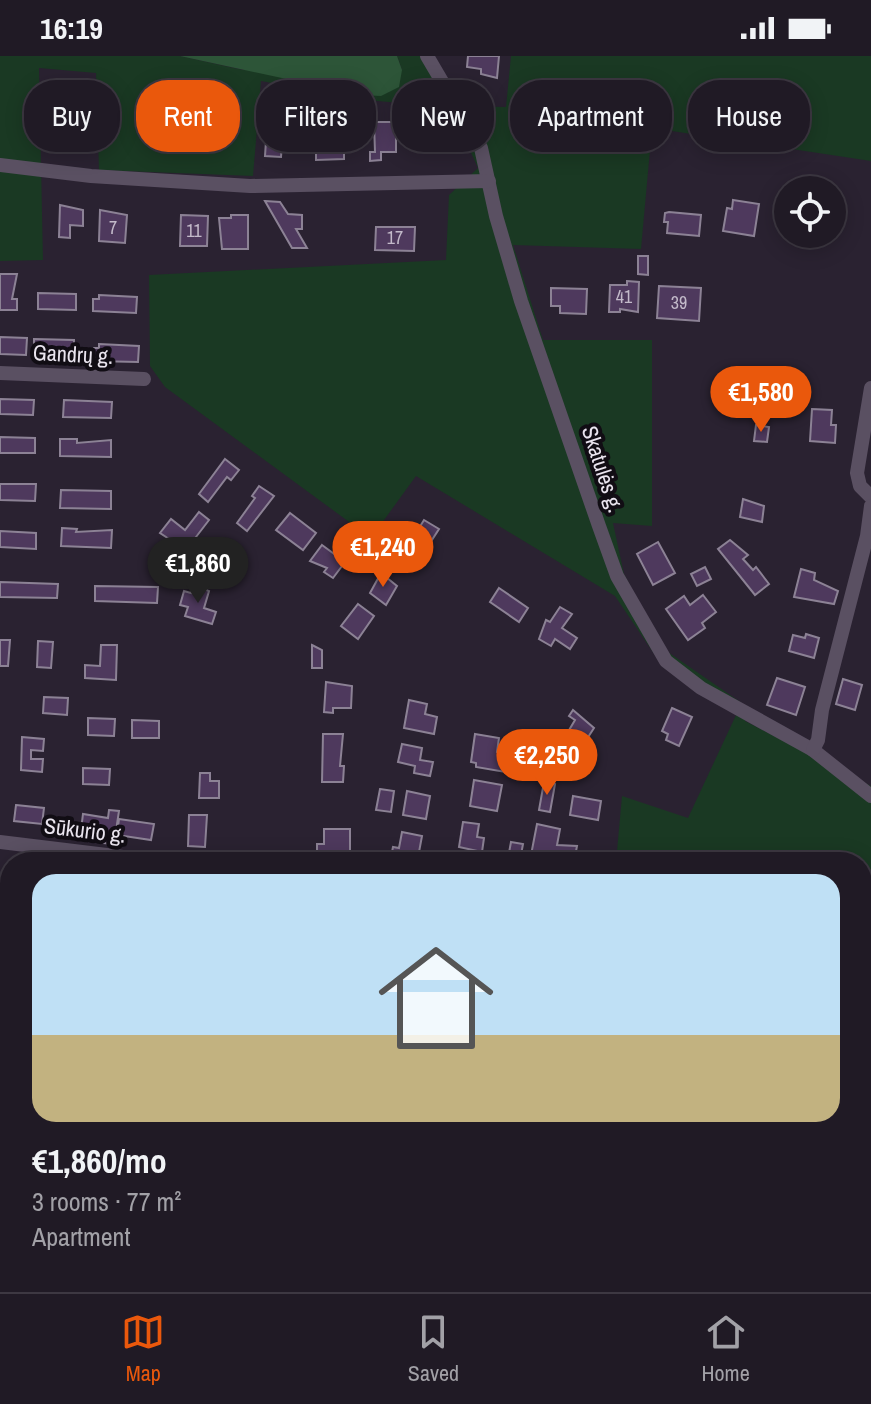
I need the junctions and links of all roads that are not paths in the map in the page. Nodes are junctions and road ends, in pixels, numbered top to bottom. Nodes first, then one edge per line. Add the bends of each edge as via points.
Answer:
1 (427, 56) edge
2 (0, 165) edge
3 (489, 181) junction
4 (0, 373) edge
5 (144, 379) dead end
6 (871, 388) edge
7 (871, 497) edge
8 (871, 506) edge
9 (813, 750) junction
10 (871, 796) edge
11 (0, 842) edge
12 (82, 852) edge

1 - 3 street, Skatulės g. via 481,148
2 - 3 street via 250,186
3 - 9 street, Skatulės g. via 521,301 599,526 617,576 644,624 666,661 701,688
4 - 5 street, Gandrų g.
6 - 7 street via 857,473
8 - 9 street
9 - 10 street, Skatulės g.
11 - 12 street, Sūkurio g.

